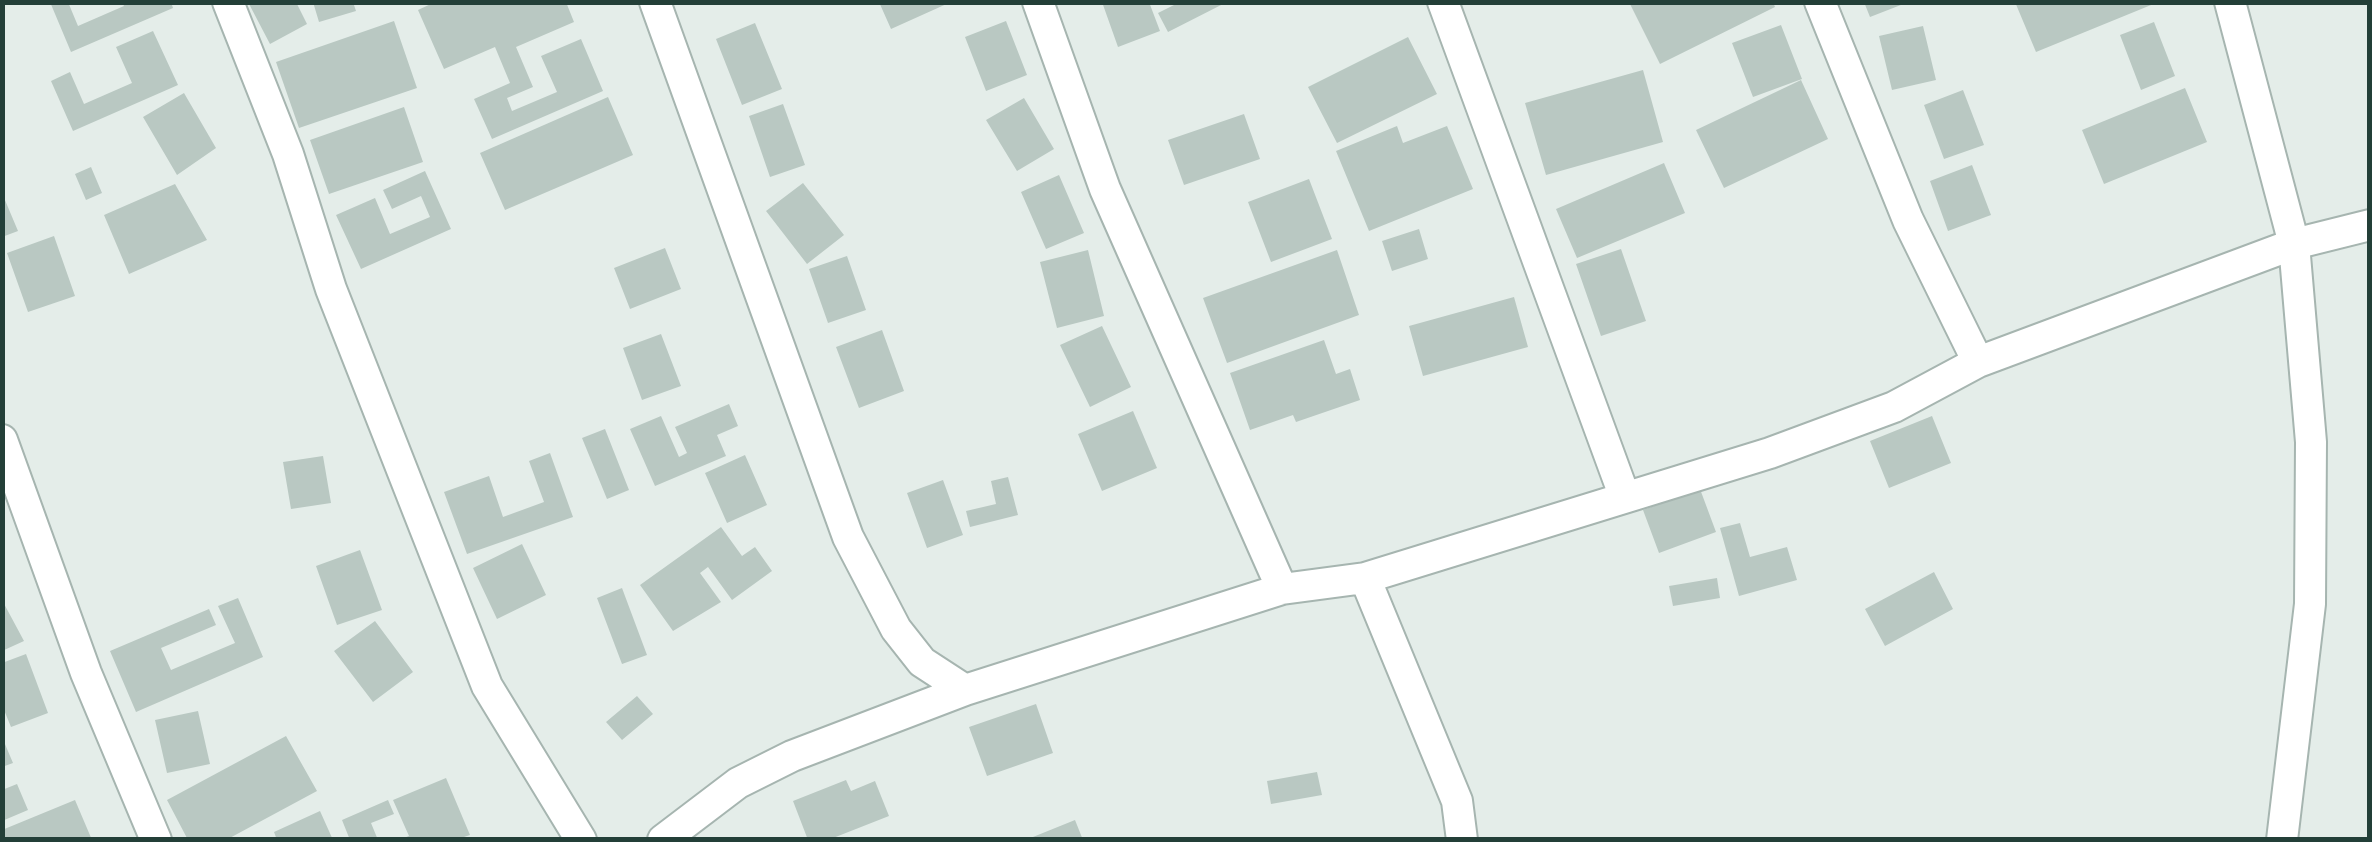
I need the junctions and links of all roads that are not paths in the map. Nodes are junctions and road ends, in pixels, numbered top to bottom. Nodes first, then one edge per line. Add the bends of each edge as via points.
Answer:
1 (228, 2) edge
2 (655, 2) edge
3 (1038, 2) edge
4 (1442, 2) edge
5 (1820, 2) edge
6 (2230, 2) edge
7 (2370, 224) edge
8 (2294, 244) junction
9 (1978, 362) junction
10 (2, 440) edge
11 (1624, 495) junction
12 (1364, 578) junction
13 (1282, 589) junction
14 (965, 690) junction
15 (156, 840) edge
16 (581, 840) edge
17 (664, 840) edge
18 (1462, 840) edge
19 (2282, 840) edge

1 - 16 street via 288,154 330,290 487,686
2 - 14 street via 848,537 896,629 922,662
3 - 13 street via 1104,189
4 - 11 street
5 - 9 street via 1908,220
6 - 8 street
7 - 8 street
8 - 9 street
8 - 19 street via 2311,442 2310,604
9 - 11 street via 1894,406 1770,453
10 - 15 street via 86,673
11 - 12 street
12 - 13 street
12 - 18 street via 1457,801
13 - 14 street
14 - 17 street via 792,756 738,783

